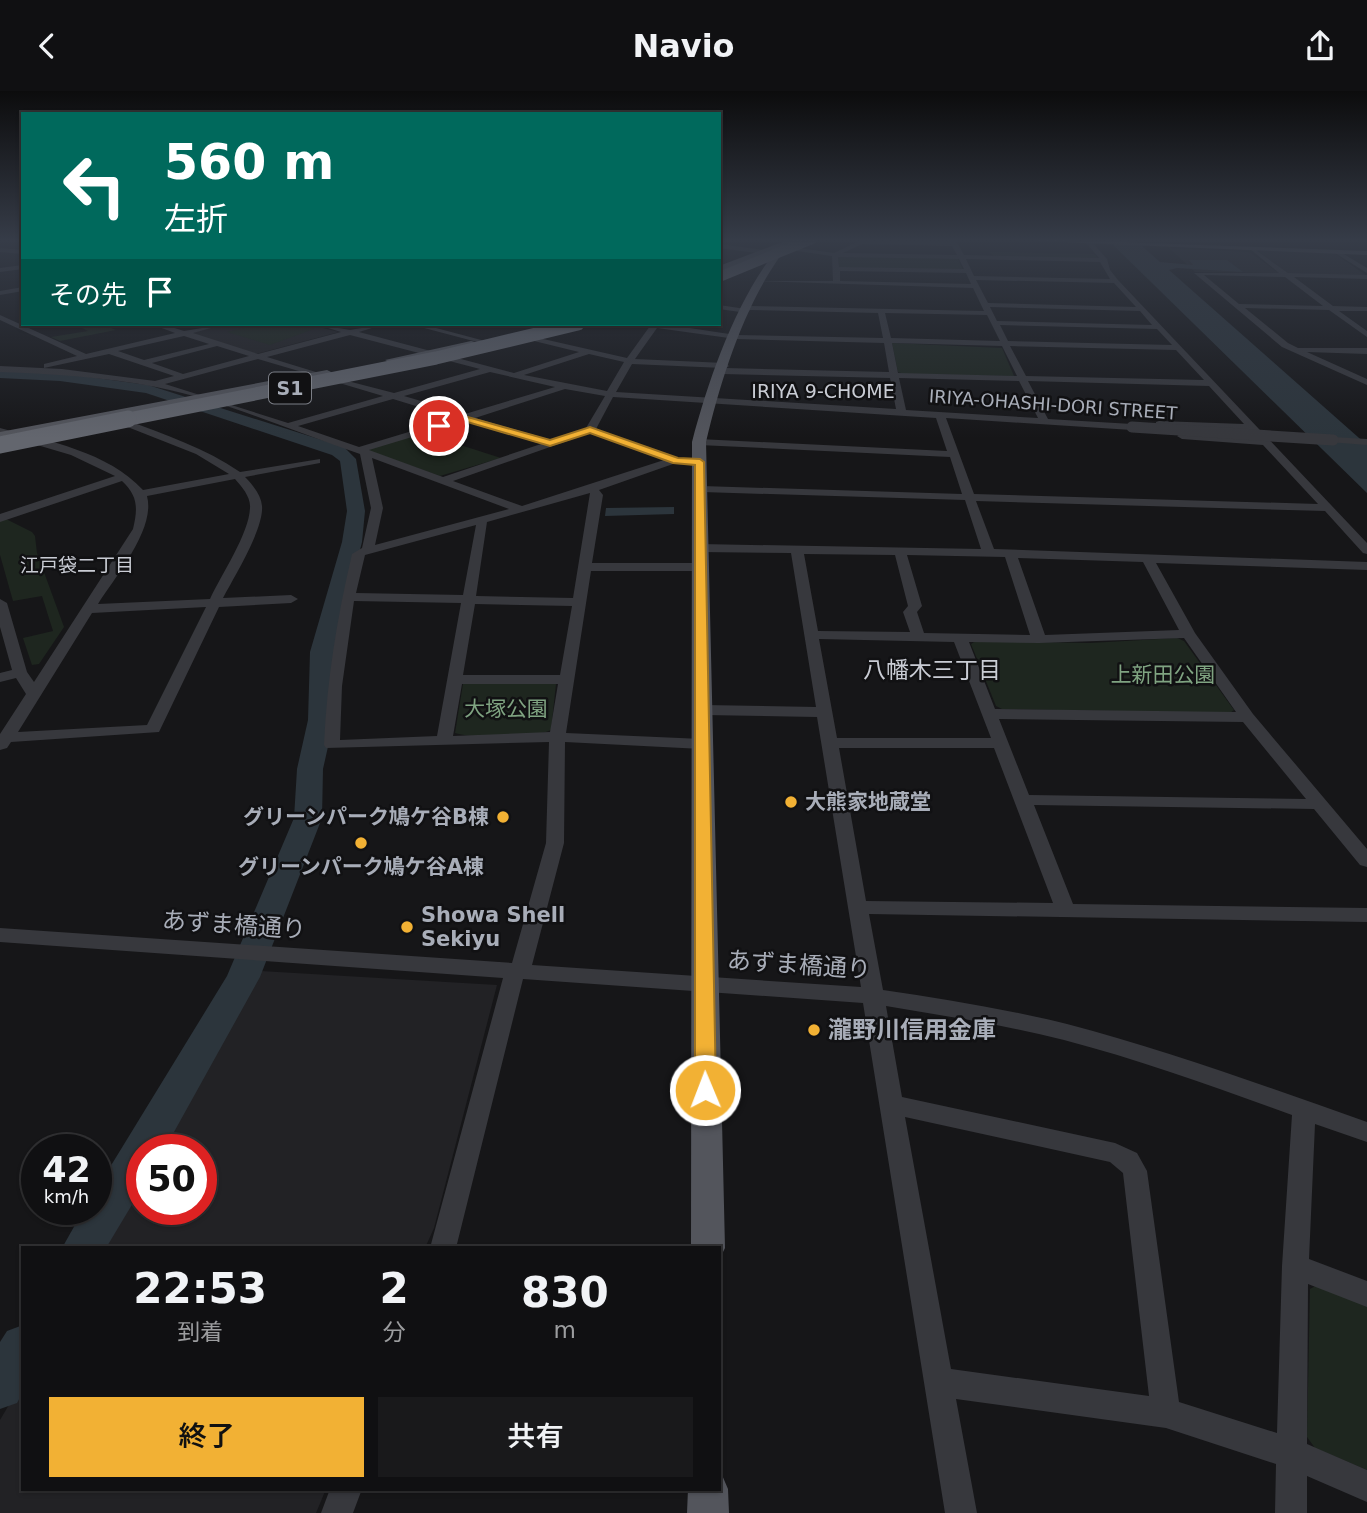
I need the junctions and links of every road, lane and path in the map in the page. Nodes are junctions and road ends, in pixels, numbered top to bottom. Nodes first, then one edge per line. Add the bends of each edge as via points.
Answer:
1 (750, 305) edge
2 (929, 305) edge
3 (986, 305) edge
4 (1138, 305) edge
5 (1326, 305) edge
6 (1237, 306) joint
7 (721, 307) edge
8 (1329, 308) junction
9 (748, 309) junction
10 (988, 309) junction
11 (1141, 309) junction
12 (1367, 309) edge
13 (881, 311) junction
14 (931, 312) junction
15 (0, 317) edge
16 (18, 323) edge
17 (995, 323) junction
18 (0, 326) edge
19 (24, 326) edge
20 (160, 326) edge
21 (214, 326) edge
22 (327, 326) edge
23 (373, 326) edge
24 (422, 326) edge
25 (455, 326) edge
26 (544, 326) edge
27 (550, 326) edge
28 (561, 326) edge
29 (570, 326) edge
30 (578, 326) edge
31 (654, 326) edge
32 (662, 326) edge
33 (1158, 327) junction
34 (440, 330) junction
35 (350, 332) junction
36 (181, 334) junction
37 (1367, 335) edge
38 (736, 337) junction
39 (533, 338) junction
40 (481, 341) junction
41 (887, 341) junction
42 (215, 344) junction
43 (1005, 344) junction
44 (1178, 348) junction
45 (1293, 349) junction
46 (109, 351) junction
47 (589, 351) junction
48 (1367, 351) edge
49 (428, 353) junction
50 (85, 357) junction
51 (256, 357) junction
52 (447, 358) junction
53 (629, 361) junction
54 (186, 362) dead end
55 (142, 363) junction
56 (724, 368) junction
57 (0, 369) edge
58 (491, 369) junction
59 (30, 370) junction
60 (208, 370) junction
61 (316, 375) junction
62 (182, 376) junction
63 (515, 376) junction
64 (894, 376) junction
65 (1023, 379) junction
66 (339, 380) junction
67 (1367, 382) edge
68 (1209, 383) junction
69 (155, 384) junction
70 (296, 387) junction
71 (565, 387) junction
72 (609, 394) junction
73 (394, 396) junction
74 (204, 397) junction
75 (709, 401) junction
76 (221, 403) junction
77 (902, 413) junction
78 (940, 415) junction
79 (464, 418) junction
80 (123, 422) junction
81 (1044, 422) junction
82 (1101, 425) junction
83 (287, 426) junction
84 (1252, 427) junction
85 (590, 430) junction
86 (1, 438) edge
87 (31, 441) junction
88 (1266, 442) junction
89 (1367, 442) edge
90 (550, 443) junction
91 (362, 451) junction
92 (953, 454) junction
93 (692, 455) junction
94 (316, 461) dead end
95 (236, 475) junction
96 (124, 477) junction
97 (442, 481) junction
98 (592, 488) junction
99 (702, 489) junction
100 (140, 494) junction
101 (968, 496) junction
102 (1325, 508) junction
103 (519, 509) junction
104 (0, 518) edge
105 (479, 520) junction
106 (368, 549) junction
107 (797, 550) junction
108 (1367, 550) edge
109 (900, 551) junction
110 (989, 552) junction
111 (1010, 554) junction
112 (700, 557) junction
113 (1148, 559) junction
114 (1367, 566) edge
115 (586, 567) junction
116 (349, 597) junction
117 (291, 599) dead end
118 (469, 600) junction
119 (0, 603) edge
120 (212, 603) junction
121 (581, 603) junction
122 (88, 609) junction
123 (3, 625) edge
124 (1188, 634) junction
125 (812, 635) junction
126 (918, 637) junction
127 (960, 638) junction
128 (1039, 639) junction
129 (20, 672) junction
130 (0, 678) edge
131 (568, 679) junction
132 (456, 680) junction
133 (34, 694) junction
134 (704, 710) junction
135 (825, 712) junction
136 (989, 714) junction
137 (19, 717) junction
138 (1247, 717) junction
139 (0, 720) edge
140 (557, 737) junction
141 (3, 742) edge
142 (444, 742) junction
143 (830, 743) junction
144 (1001, 743) junction
145 (702, 744) junction
146 (1023, 800) junction
147 (1320, 804) junction
148 (1367, 861) edge
149 (857, 907) junction
150 (1065, 909) junction
151 (1367, 915) edge
152 (0, 935) edge
153 (518, 972) junction
154 (704, 984) junction
155 (871, 996) junction
156 (891, 1104) junction
157 (1304, 1110) junction
158 (1367, 1132) edge
159 (444, 1246) edge
160 (708, 1246) edge
161 (1295, 1266) junction
162 (1367, 1294) edge
163 (940, 1382) junction
164 (1166, 1413) junction
165 (1294, 1454) junction
166 (1367, 1486) edge
167 (345, 1491) edge
168 (708, 1491) edge
169 (337, 1513) edge
170 (708, 1513) edge
171 (961, 1513) edge
172 (1291, 1513) edge

1 - 9 main road
2 - 14 street
3 - 10 street
4 - 11 street
5 - 8 street
6 - 8 street
6 - 45 street
7 - 9 street
8 - 12 street
8 - 37 street
9 - 13 street
9 - 38 main road
10 - 11 street
10 - 14 street
10 - 17 street
11 - 33 street
13 - 14 street
13 - 41 street
15 - 16 street
16 - 18 street
17 - 33 street
17 - 43 street
19 - 50 street
20 - 36 street
21 - 36 street
22 - 35 street, IRIYA-OHASHI-DORI STREET
23 - 35 street
24 - 34 street
25 - 34 street
26 - 40 main road
27 - 86 highway, S1, bridge via 422,356
28 - 70 highway, bridge
29 - 70 highway, S1, bridge
30 - 39 main road
31 - 53 street
32 - 38 street
33 - 44 street
34 - 40 street
35 - 49 street, IRIYA-OHASHI-DORI STREET
35 - 51 street
36 - 42 street
36 - 46 street
38 - 41 street
38 - 56 main road
39 - 47 street
39 - 52 main road
40 - 49 main road
41 - 43 street
41 - 64 street
42 - 51 street
42 - 55 street
43 - 44 street
43 - 65 street
44 - 68 street
45 - 48 street
45 - 67 street
46 - 50 street
46 - 55 street
47 - 53 street
47 - 63 street
49 - 52 street, IRIYA-OHASHI-DORI STREET
49 - 61 main road
50 - 59 street
51 - 60 street
51 - 61 street
52 - 58 street, IRIYA-OHASHI-DORI STREET
52 - 66 main road
53 - 56 street
53 - 72 street
54 - 60 street
55 - 62 street
56 - 64 street
56 - 75 main road
57 - 59 street
58 - 63 street, IRIYA-OHASHI-DORI STREET
58 - 73 street
59 - 69 street
60 - 62 street
61 - 74 main road
62 - 69 street
63 - 71 street, IRIYA-OHASHI-DORI STREET
64 - 65 street
64 - 77 street
65 - 68 street
65 - 81 street
66 - 73 street
66 - 76 main road
68 - 84 street
69 - 74 street
70 - 86 highway, S1, bridge
71 - 72 street, IRIYA-OHASHI-DORI STREET
71 - 79 street
72 - 75 street, IRIYA-OHASHI-DORI STREET
72 - 85 street
73 - 79 street
73 - 83 street
74 - 76 street
74 - 86 main road
75 - 77 street, IRIYA-OHASHI-DORI STREET
75 - 93 main road
76 - 80 main road
76 - 83 street
77 - 78 street, IRIYA-OHASHI-DORI STREET
78 - 81 street, IRIYA-OHASHI-DORI STREET
78 - 92 street
79 - 90 street
79 - 91 street
80 - 87 main road
80 - 95 street via 211,457
81 - 82 street, IRIYA-OHASHI-DORI STREET
82 - 84 street
82 - 88 street
82 - 89 street, IRIYA-OHASHI-DORI STREET, bridge
83 - 91 street
84 - 88 street
85 - 90 street
85 - 93 street
86 - 87 street
87 - 96 street via 88,459
88 - 102 street
90 - 97 street
91 - 97 street
91 - 106 street via 377,508
92 - 93 street
92 - 101 street
93 - 98 street
93 - 99 main road
94 - 95 street
95 - 100 street
95 - 120 street via 250,488 256,507 250,530
96 - 100 street
96 - 104 street
97 - 103 street
98 - 103 street
98 - 115 street via 597,495
99 - 101 street
99 - 112 main road
100 - 122 street via 144,510 139,529
101 - 102 street
101 - 110 street
102 - 108 street
103 - 105 street
105 - 106 street
105 - 118 street
106 - 116 street via 358,554
107 - 109 street
107 - 112 street
107 - 125 street
109 - 110 street
109 - 126 street via 910,581 915,606 910,612
110 - 111 street
111 - 113 street
111 - 128 street
112 - 115 street
112 - 134 main road
113 - 114 street
113 - 124 street
115 - 121 street
116 - 118 street
116 - 142 street via 334,686 332,745
117 - 120 street
118 - 121 street
118 - 132 street
119 - 123 street
120 - 122 street
120 - 141 street via 153,729
121 - 131 street
122 - 133 street
123 - 129 street
124 - 128 street
124 - 138 street
125 - 126 street
125 - 135 street
126 - 127 street
127 - 128 street
127 - 136 street
129 - 130 street
129 - 133 street
131 - 132 street
131 - 140 street
132 - 142 street
133 - 137 street
134 - 135 street
134 - 145 main road
135 - 143 street
136 - 138 street
136 - 144 street
137 - 139 street
137 - 141 street
138 - 147 street
140 - 142 street
140 - 145 street
140 - 153 street via 555,843
143 - 144 street
143 - 149 street
144 - 146 street
145 - 154 main road
146 - 147 street
146 - 150 street
147 - 148 street
149 - 150 street
149 - 155 street
150 - 151 street
152 - 153 street, あずま橋通り
153 - 154 street, あずま橋通り
153 - 159 street
154 - 155 street, あずま橋通り
154 - 160 main road
155 - 156 street
155 - 157 street, あずま橋通り via 1066,1033
156 - 163 street
156 - 164 street via 1115,1153 1128,1160 1135,1171
157 - 158 street, あずま橋通り
157 - 161 street
161 - 162 street
161 - 165 street
163 - 164 street
163 - 171 street
164 - 165 street
165 - 166 street
165 - 172 street
167 - 169 street
168 - 170 main road

